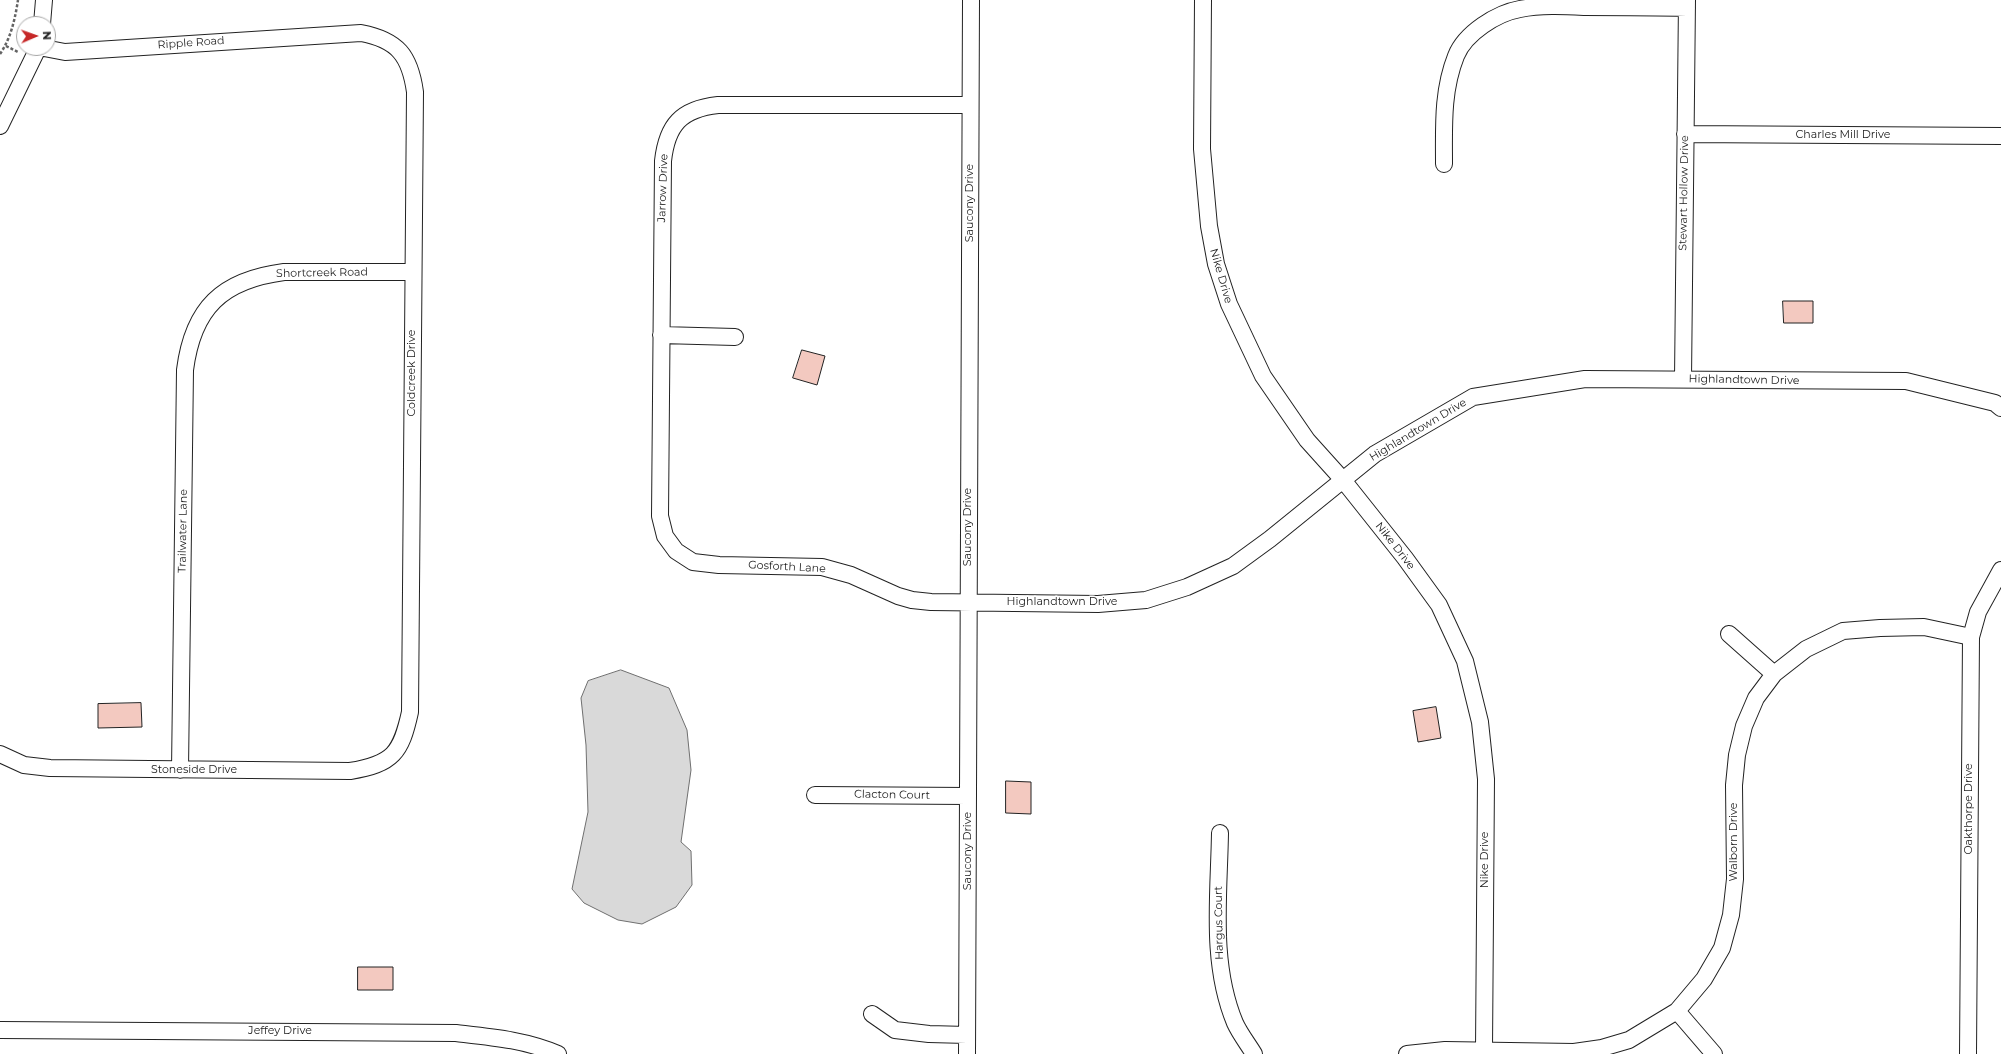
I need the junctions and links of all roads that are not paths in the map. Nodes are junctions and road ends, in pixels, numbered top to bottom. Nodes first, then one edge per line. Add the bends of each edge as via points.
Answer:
1 (44, 0) edge
2 (970, 0) edge
3 (1202, 0) edge
4 (1687, 4) edge
5 (43, 16) edge
6 (339, 34) joint
7 (56, 50) edge
8 (34, 56) edge
9 (970, 105) junction
10 (0, 126) edge
11 (1686, 134) junction
12 (2001, 136) edge
13 (1444, 164) dead end
14 (413, 272) junction
15 (214, 300) joint
16 (661, 335) junction
17 (735, 337) dead end
18 (1683, 379) junction
19 (2001, 408) edge
20 (1343, 480) junction
21 (676, 551) joint
22 (2001, 570) edge
23 (968, 602) junction
24 (1729, 634) dead end
25 (1971, 637) junction
26 (1774, 674) junction
27 (0, 754) edge
28 (388, 758) joint
29 (180, 770) junction
30 (815, 795) dead end
31 (968, 796) junction
32 (1220, 833) dead end
33 (1677, 1011) junction
34 (872, 1014) dead end
35 (0, 1030) edge
36 (967, 1035) junction
37 (1484, 1049) junction
38 (558, 1054) edge
39 (967, 1054) edge
40 (1254, 1054) edge
41 (1407, 1054) edge
42 (1714, 1054) edge
43 (1968, 1054) edge

1 - 5 street
2 - 9 street, Saucony Drive
3 - 20 street, Nike Drive via 1202,149 1209,226 1216,264 1229,304 1263,376 1307,440
4 - 11 street, Stewart Hollow Drive
4 - 13 street via 1544,6 1519,9 1494,18 1473,33 1456,54 1444,104
6 - 7 street, Ripple Road via 65,52
6 - 14 street, Coldcreek Drive via 361,33 378,36 396,46 406,57 412,74 415,92
8 - 10 street
9 - 16 street, Jarrow Drive via 718,105 703,107 680,118 665,142 663,161
9 - 23 street, Saucony Drive
11 - 12 street, Charles Mill Drive
11 - 18 street, Stewart Hollow Drive
14 - 15 street, Shortcreek Road via 265,274 247,279
14 - 28 street, Coldcreek Drive via 410,712 405,738 399,749
15 - 29 street, Trailwater Lane via 192,332 185,370
16 - 17 street
16 - 21 street, Jarrow Drive via 660,516 665,536
18 - 19 street, Highlandtown Drive via 1906,381 1995,403
18 - 20 street, Highlandtown Drive via 1585,379 1473,397 1375,454
20 - 23 street, Highlandtown Drive via 1233,566 1188,587 1146,600 1098,604
20 - 37 street, Nike Drive via 1439,605 1465,661 1480,722 1486,779
21 - 23 street, Gosforth Lane via 693,562 706,564 822,567 851,575 912,600
22 - 25 street, Oakthorpe Drive via 1978,612
23 - 31 street, Saucony Drive
24 - 26 street
25 - 26 street, Walborn Drive via 1924,627 1843,631 1806,650
25 - 43 street, Oakthorpe Drive
26 - 33 street, Walborn Drive via 1756,698 1744,726 1737,755 1734,785 1735,879 1732,916 1722,948 1704,979
27 - 29 street, Stoneside Drive via 24,765 50,768
28 - 29 street, Stoneside Drive via 370,768 350,771
30 - 31 street, Clacton Court
31 - 36 street, Saucony Drive
32 - 40 street, Hargus Court via 1218,952 1224,990 1236,1024
33 - 37 street, Walborn Drive via 1629,1040 1602,1048 1574,1052
33 - 42 street
34 - 36 street via 895,1030
35 - 38 street, Jeffey Drive via 456,1033 501,1038 542,1047
36 - 39 street, Saucony Drive
37 - 41 street

